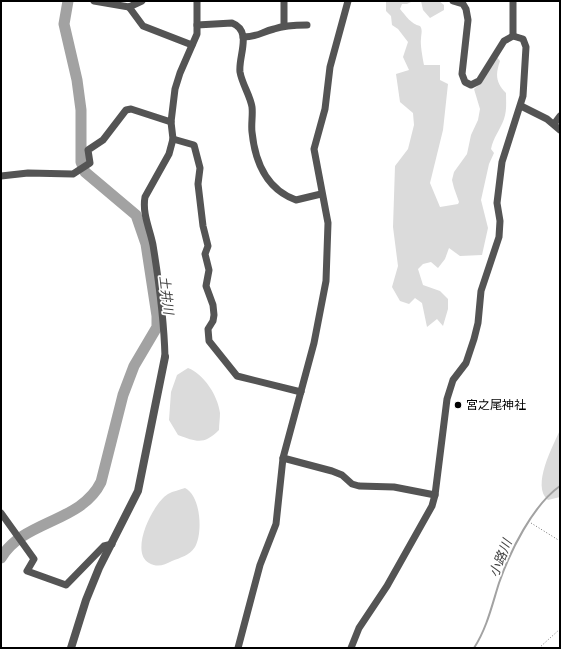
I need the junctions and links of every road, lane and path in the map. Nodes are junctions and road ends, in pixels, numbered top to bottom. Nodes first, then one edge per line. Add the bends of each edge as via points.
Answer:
1 (94, 1) edge
2 (142, 1) edge
3 (197, 1) edge
4 (284, 1) edge
5 (348, 1) edge
6 (453, 1) edge
7 (513, 1) edge
8 (129, 7) junction
9 (197, 25) junction
10 (306, 25) dead end
11 (284, 26) junction
12 (513, 36) junction
13 (243, 37) junction
14 (192, 45) junction
15 (521, 106) junction
16 (560, 116) edge
17 (171, 122) junction
18 (554, 124) junction
19 (560, 130) edge
20 (173, 139) junction
21 (1, 176) edge
22 (321, 194) junction
23 (165, 357) joint
24 (301, 392) junction
25 (283, 458) junction
26 (435, 495) junction
27 (1, 513) edge
28 (531, 523) dead end
29 (560, 541) edge
30 (112, 544) junction
31 (560, 629) edge
32 (71, 648) edge
33 (238, 648) edge
34 (351, 648) edge
35 (539, 648) edge

1 - 8 street
2 - 8 street
3 - 9 street
4 - 11 street
5 - 22 street via 330,67 325,109 314,149
6 - 12 street via 463,4 468,14 462,74 464,82 471,84 479,81 504,41
7 - 12 street
8 - 14 street via 143,26
9 - 13 street via 232,22 240,28
9 - 14 street via 197,34
10 - 11 street
11 - 13 street via 256,37
12 - 15 street via 523,40 526,47
13 - 22 street via 240,73 252,107 253,137 261,168 267,180 291,198 303,199
14 - 17 street via 175,89
15 - 18 street
15 - 26 street via 502,162 497,203 499,237 481,291 474,339 466,363 453,380 447,399
16 - 18 street
17 - 20 street
17 - 21 street via 131,109 126,110 103,140 88,150 90,163 72,174 28,173
18 - 19 street
20 - 23 street via 169,154 145,197 144,205 153,243 164,321
20 - 24 street via 194,145 199,157 198,184 208,246 205,254 209,270 206,286 214,315 208,329 209,341 237,376
22 - 24 street via 329,232 326,281
23 - 30 street via 138,491
24 - 25 street
25 - 26 street via 332,471 358,486 394,487
25 - 33 street via 276,524 260,565
26 - 34 street via 432,506 387,586 359,628
27 - 30 street via 34,559 27,571 66,585 104,546
28 - 29 path
30 - 32 street via 86,600
31 - 35 path

